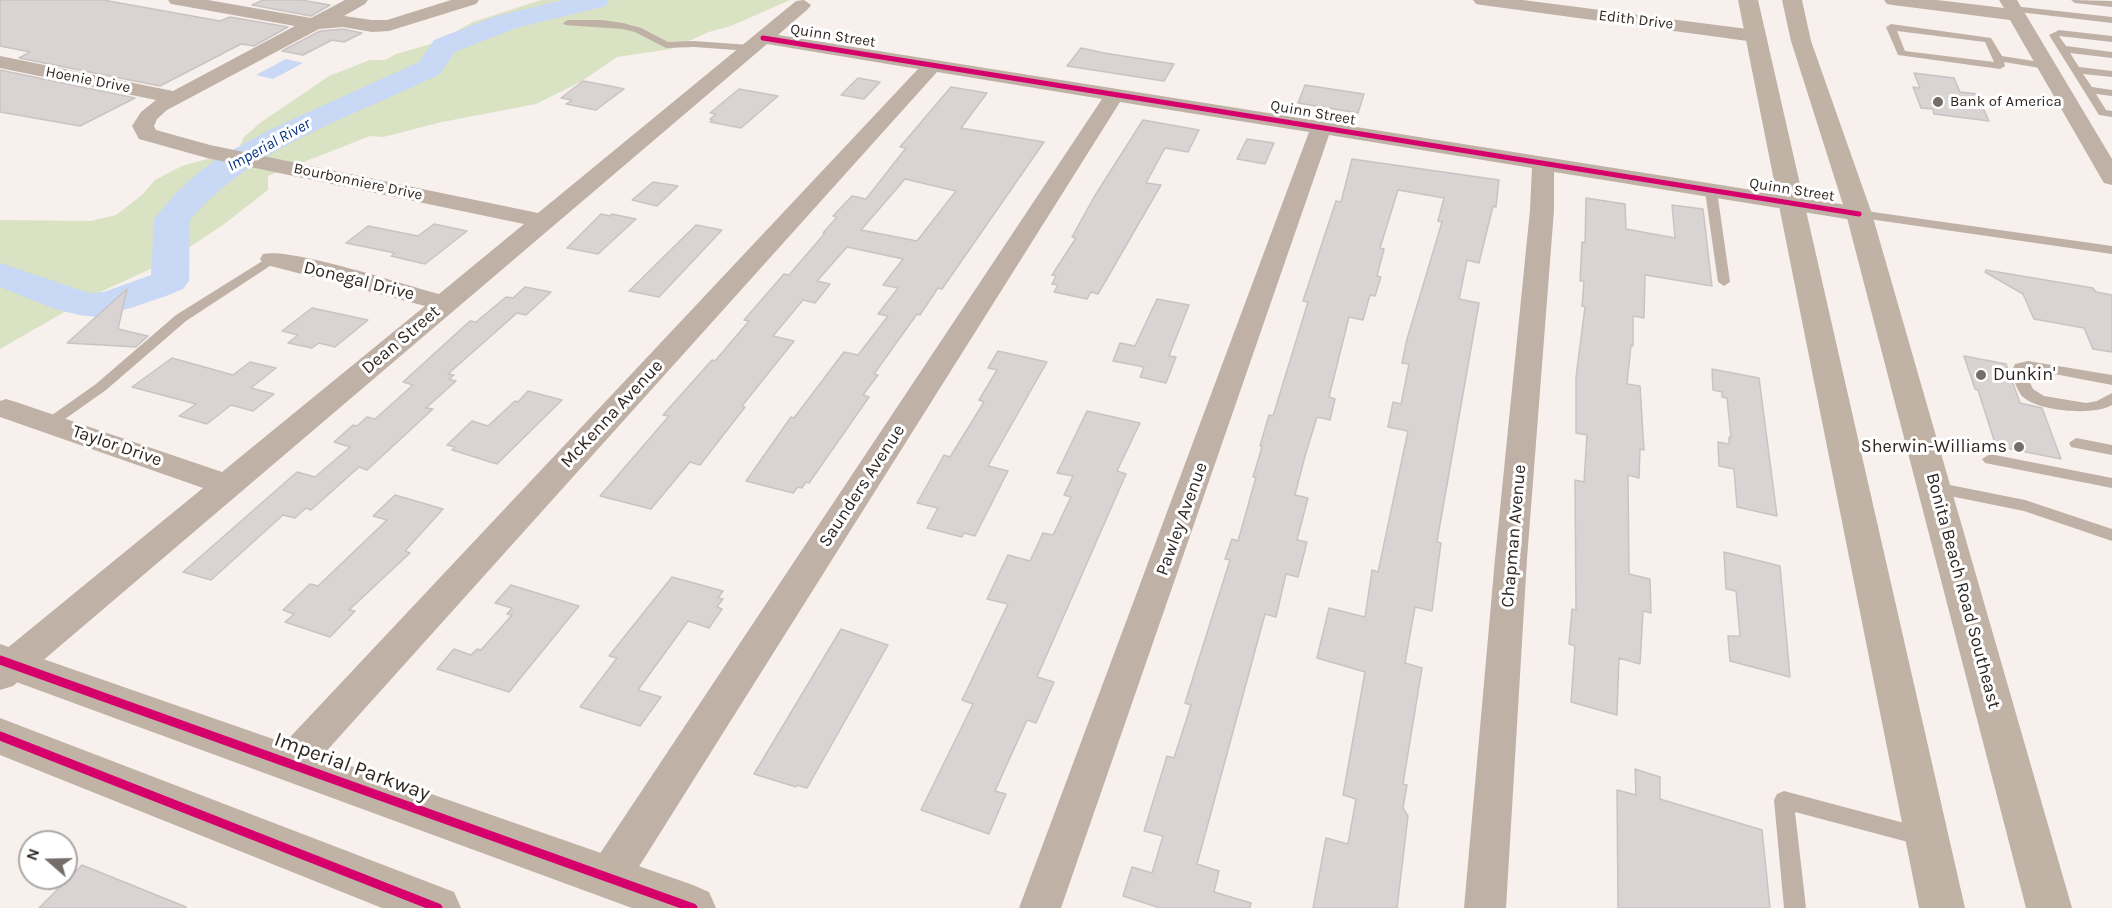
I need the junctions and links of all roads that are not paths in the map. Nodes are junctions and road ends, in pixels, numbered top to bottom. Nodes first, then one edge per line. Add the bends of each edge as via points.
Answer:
1 (177, 0) edge
2 (359, 0) edge
3 (470, 0) edge
4 (1482, 0) edge
5 (1748, 0) edge
6 (1792, 0) edge
7 (1893, 0) edge
8 (2075, 0) edge
9 (2112, 4) edge
10 (802, 5) dead end
11 (2008, 5) edge
12 (2112, 20) edge
13 (568, 23) dead end
14 (313, 24) junction
15 (1755, 36) junction
16 (2112, 39) edge
17 (756, 43) junction
18 (2063, 49) junction
19 (2112, 55) edge
20 (1998, 58) junction
21 (0, 62) edge
22 (932, 65) junction
23 (2046, 66) junction
24 (2076, 70) junction
25 (2112, 74) edge
26 (2088, 90) junction
27 (2112, 93) edge
28 (1115, 94) junction
29 (176, 98) junction
30 (2092, 112) edge
31 (1321, 129) junction
32 (1543, 164) junction
33 (2112, 178) edge
34 (1711, 191) junction
35 (1791, 204) junction
36 (1858, 214) junction
37 (543, 221) junction
38 (2112, 249) edge
39 (272, 259) joint
40 (1724, 282) dead end
41 (445, 303) junction
42 (2112, 380) edge
43 (2112, 399) edge
44 (6, 410) dead end
45 (50, 423) junction
46 (2076, 443) dead end
47 (2112, 450) edge
48 (1990, 459) dead end
49 (2112, 483) edge
50 (227, 485) junction
51 (1935, 488) junction
52 (2112, 535) edge
53 (4, 666) edge
54 (0, 736) edge
55 (291, 764) junction
56 (1926, 837) junction
57 (609, 878) junction
58 (438, 908) edge
59 (693, 908) edge
60 (1040, 908) edge
61 (1485, 908) edge
62 (1795, 908) edge
63 (1942, 908) edge
64 (2049, 908) edge

1 - 14 street
2 - 14 street, Bourbonniere Drive
3 - 14 street via 389,25 343,21
4 - 15 street, Edith Drive
5 - 15 main road
6 - 36 main road, Bonita Beach Road Southeast via 1801,41
7 - 11 street
8 - 9 lane
10 - 17 street, Dean Street
11 - 12 lane
11 - 23 street
13 - 17 lane via 602,23 638,30 666,45
14 - 29 street, Bourbonniere Drive
15 - 35 main road
16 - 18 lane via 2057,33 2054,35
17 - 22 street, Quinn Street
17 - 37 street, Dean Street
18 - 19 lane
18 - 24 lane
20 - 20 lane via 2000,66 1901,53 1891,27 1988,40
20 - 23 lane
21 - 29 street, Hoenie Drive
22 - 28 street, Quinn Street
22 - 55 street, McKenna Avenue
23 - 30 street
24 - 25 lane
24 - 26 lane
26 - 27 lane
26 - 30 lane
28 - 31 street, Quinn Street
28 - 57 street, Saunders Avenue
29 - 37 street, Bourbonniere Drive via 148,116 143,126 147,134 207,151
30 - 33 street
31 - 32 street, Quinn Street
31 - 60 street, Pawley Avenue
32 - 34 street, Quinn Street
32 - 61 street, Chapman Avenue
34 - 35 street, Quinn Street
34 - 40 lane
35 - 36 street, Quinn Street
35 - 56 main road
36 - 38 lane
36 - 51 main road, Bonita Beach Road Southeast
37 - 41 street, Dean Street
39 - 41 street, Donegal Drive
39 - 45 lane via 181,318 101,387
41 - 50 street, Dean Street
42 - 43 lane via 2028,365 2020,367 2018,373 2026,392 2040,400 2086,408
44 - 45 street, Taylor Drive
45 - 50 street, Taylor Drive
46 - 47 lane
48 - 49 lane
50 - 53 street, Dean Street
51 - 52 lane via 2025,506
51 - 64 main road, Bonita Beach Road Southeast
53 - 55 main road, Imperial Parkway
54 - 58 main road
55 - 57 main road, Imperial Parkway
56 - 62 lane via 1784,800
56 - 63 main road
57 - 59 main road, Imperial Parkway

